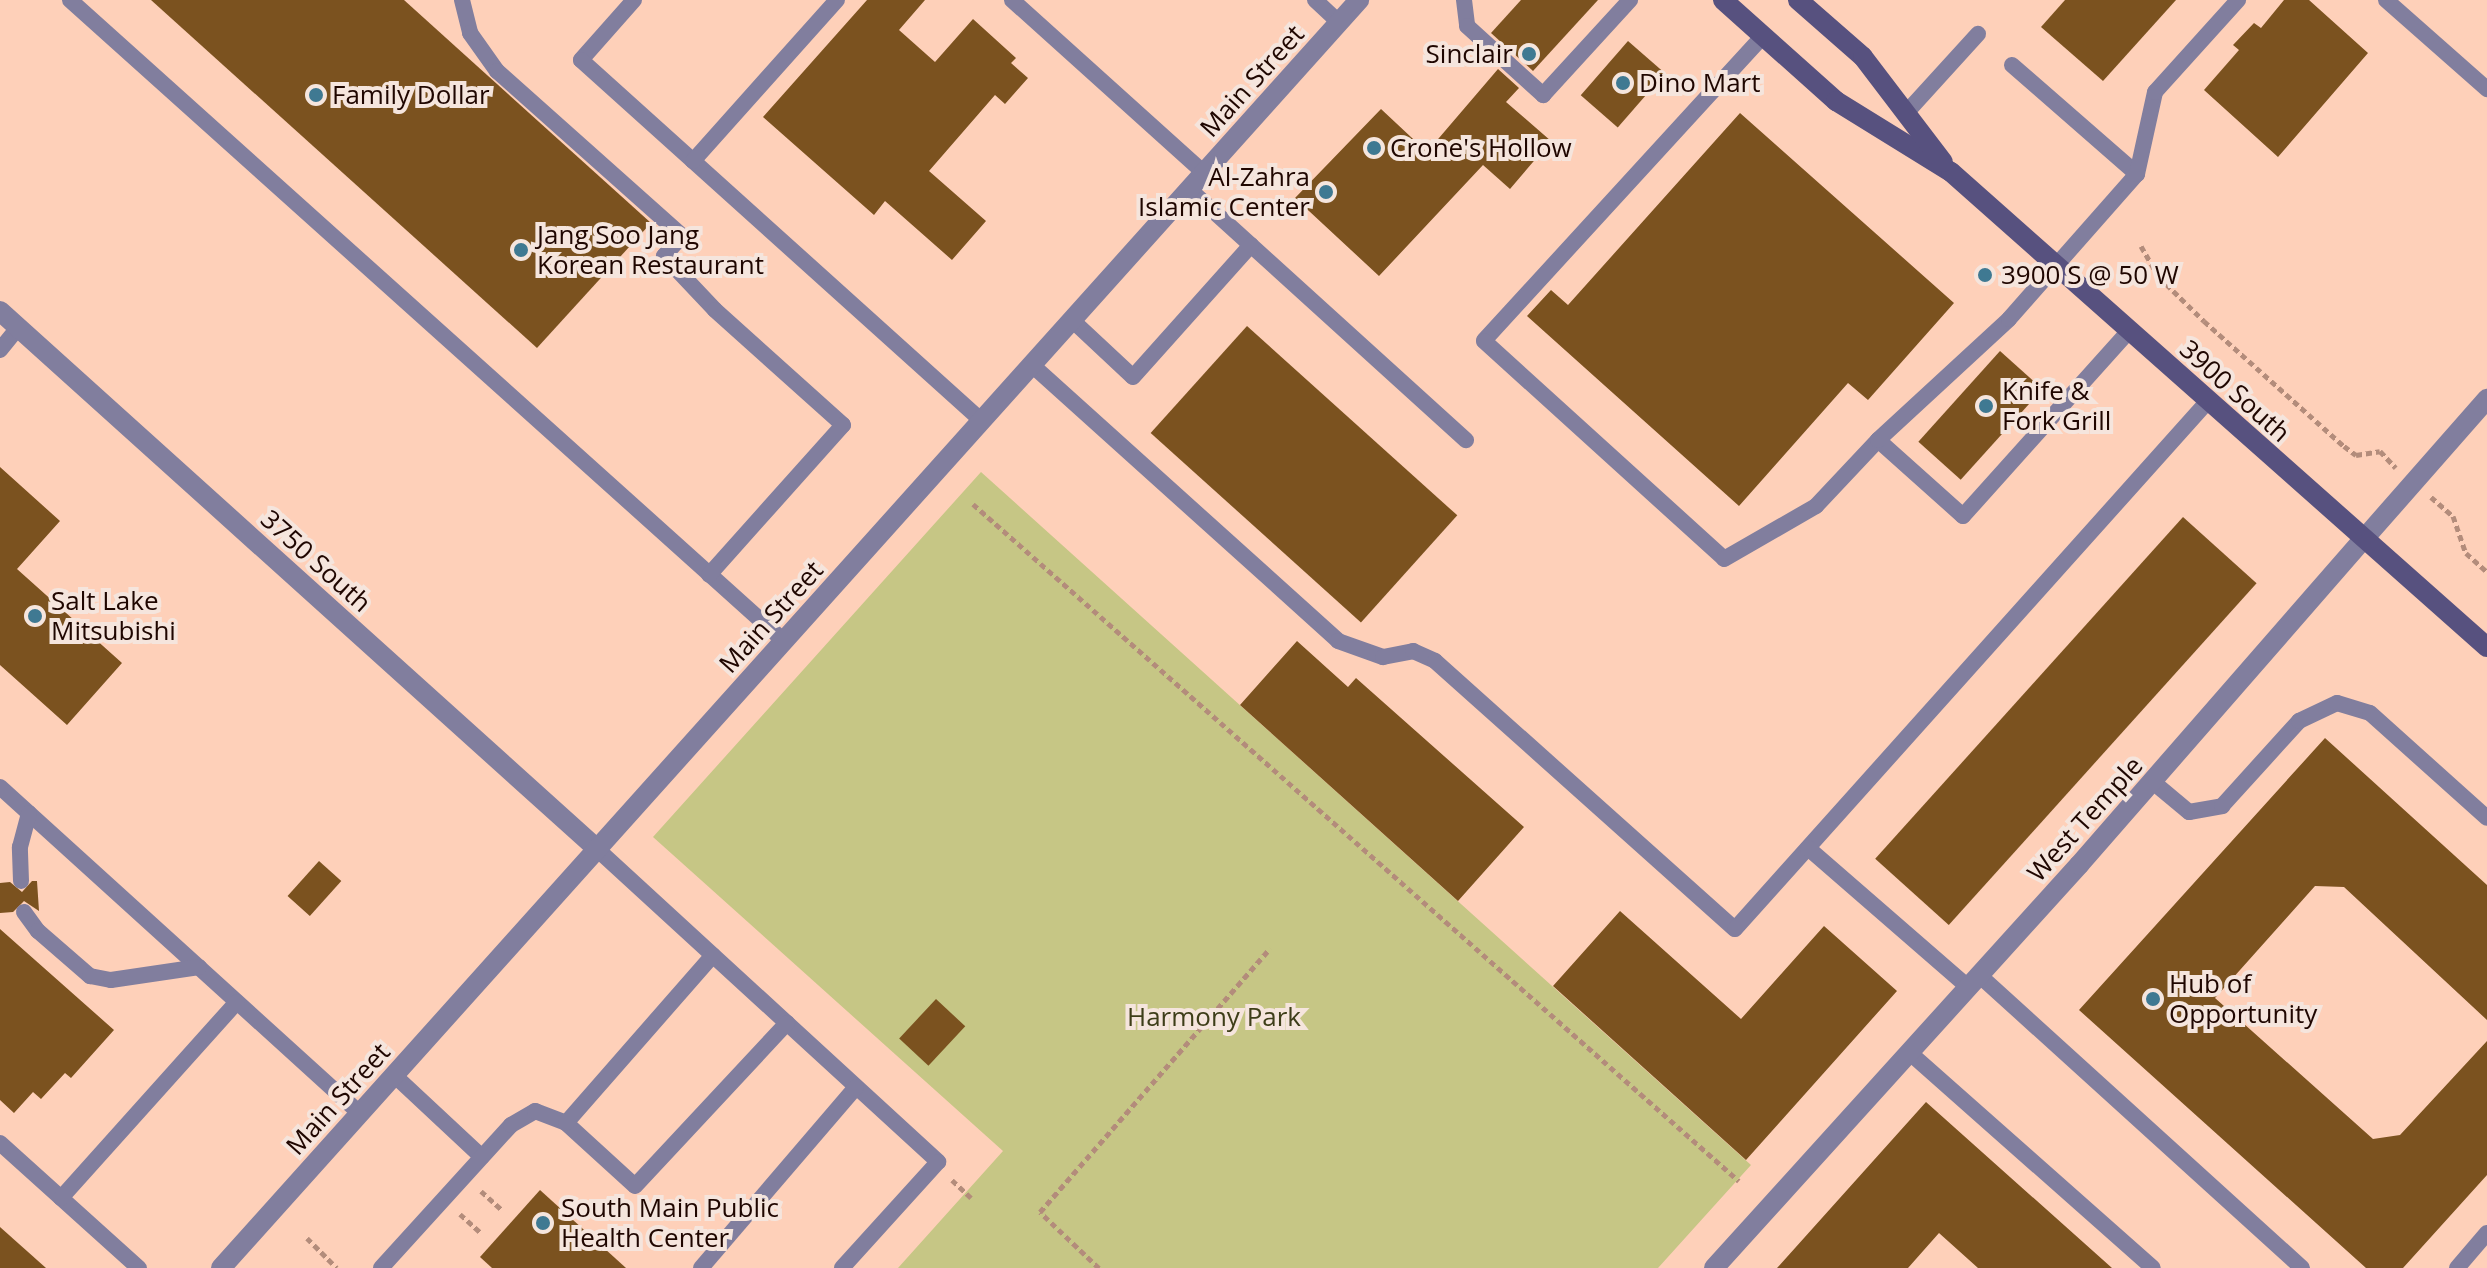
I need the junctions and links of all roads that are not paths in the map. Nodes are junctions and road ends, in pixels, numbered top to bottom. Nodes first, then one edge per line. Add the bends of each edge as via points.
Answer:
1 (70, 0) edge
2 (462, 0) edge
3 (634, 0) edge
4 (837, 0) edge
5 (1012, 0) edge
6 (1315, 0) edge
7 (1359, 0) edge
8 (1464, 0) edge
9 (1630, 0) edge
10 (1723, 0) edge
11 (1798, 0) edge
12 (2238, 0) edge
13 (2386, 0) edge
14 (1339, 22) junction
15 (1978, 34) dead end
16 (1763, 36) junction
17 (2012, 65) dead end
18 (2487, 89) edge
19 (1906, 113) junction
20 (693, 161) junction
21 (1951, 172) junction
22 (1204, 173) junction
23 (2137, 174) junction
24 (1189, 189) junction
25 (1251, 245) junction
26 (2057, 267) junction
27 (0, 311) edge
28 (1072, 320) junction
29 (18, 328) junction
30 (2129, 331) junction
31 (0, 350) edge
32 (1032, 365) junction
33 (2487, 399) edge
34 (2208, 401) junction
35 (982, 421) junction
36 (1466, 440) dead end
37 (1878, 440) junction
38 (2363, 540) junction
39 (709, 575) junction
40 (784, 641) junction
41 (2487, 647) edge
42 (2153, 782) junction
43 (0, 787) edge
44 (29, 813) junction
45 (2487, 818) edge
46 (1808, 848) junction
47 (597, 849) junction
48 (21, 881) dead end
49 (24, 912) dead end
50 (713, 955) junction
51 (199, 967) junction
52 (1974, 981) junction
53 (237, 1002) junction
54 (787, 1023) junction
55 (1910, 1053) junction
56 (394, 1075) junction
57 (856, 1087) junction
58 (360, 1113) junction
59 (566, 1123) junction
60 (0, 1143) edge
61 (482, 1157) junction
62 (61, 1198) junction
63 (2487, 1233) edge
64 (139, 1268) edge
65 (221, 1268) edge
66 (381, 1268) edge
67 (701, 1268) edge
68 (842, 1268) edge
69 (1714, 1268) edge
70 (2153, 1268) edge
71 (2302, 1268) edge
72 (2457, 1268) edge

1 - 39 lane
2 - 39 lane via 470,33 497,71 682,236 664,256 715,310 843,425
3 - 20 lane via 581,60
4 - 20 lane
5 - 22 lane
6 - 14 lane
7 - 14 street, Main Street
8 - 9 lane via 1467,26 1543,95
10 - 16 main road, 3900 South
11 - 19 main road, 3900 South via 1863,57
12 - 23 lane via 2155,92
13 - 18 lane
14 - 22 street, Main Street
15 - 19 lane
16 - 21 main road, 3900 South via 1836,101
16 - 37 lane via 1484,341 1724,559 1816,506
17 - 23 lane
19 - 21 main road, 3900 South
20 - 35 lane
21 - 26 main road, 3900 South
22 - 24 street, Main Street
23 - 26 lane
24 - 25 lane
24 - 28 street, Main Street
25 - 28 lane via 1133,377
25 - 36 lane
26 - 30 main road, 3900 South
26 - 37 lane
27 - 29 street, 3750 South
28 - 32 street, Main Street
29 - 31 lane
29 - 47 street, 3750 South
30 - 34 main road, 3900 South
30 - 37 lane via 1963,516
32 - 35 street, Main Street
32 - 46 lane via 1338,641 1383,657 1413,651 1435,661 1735,929
33 - 38 street, West Temple
34 - 38 main road, 3900 South
34 - 46 lane
35 - 40 street, Main Street
38 - 41 main road, 3900 South
38 - 42 street, West Temple
39 - 40 lane
40 - 47 street, Main Street
42 - 45 lane via 2189,812 2222,806 2299,721 2337,703 2370,713
42 - 52 street, West Temple
43 - 44 lane
44 - 48 lane via 20,847
44 - 51 lane
46 - 52 lane
47 - 50 lane
47 - 56 street, Main Street
49 - 51 lane via 90,976 111,980
50 - 54 lane
50 - 59 lane
51 - 53 lane
52 - 55 street, West Temple
52 - 71 lane
53 - 58 lane
53 - 62 lane
54 - 57 lane
54 - 59 lane via 635,1186
55 - 69 street, West Temple
55 - 70 lane
56 - 58 street, Main Street
56 - 61 lane
57 - 67 lane
57 - 68 lane via 938,1162
58 - 65 street, Main Street
59 - 61 lane via 535,1111 511,1125
60 - 62 lane
61 - 66 lane
62 - 64 lane
63 - 72 lane

